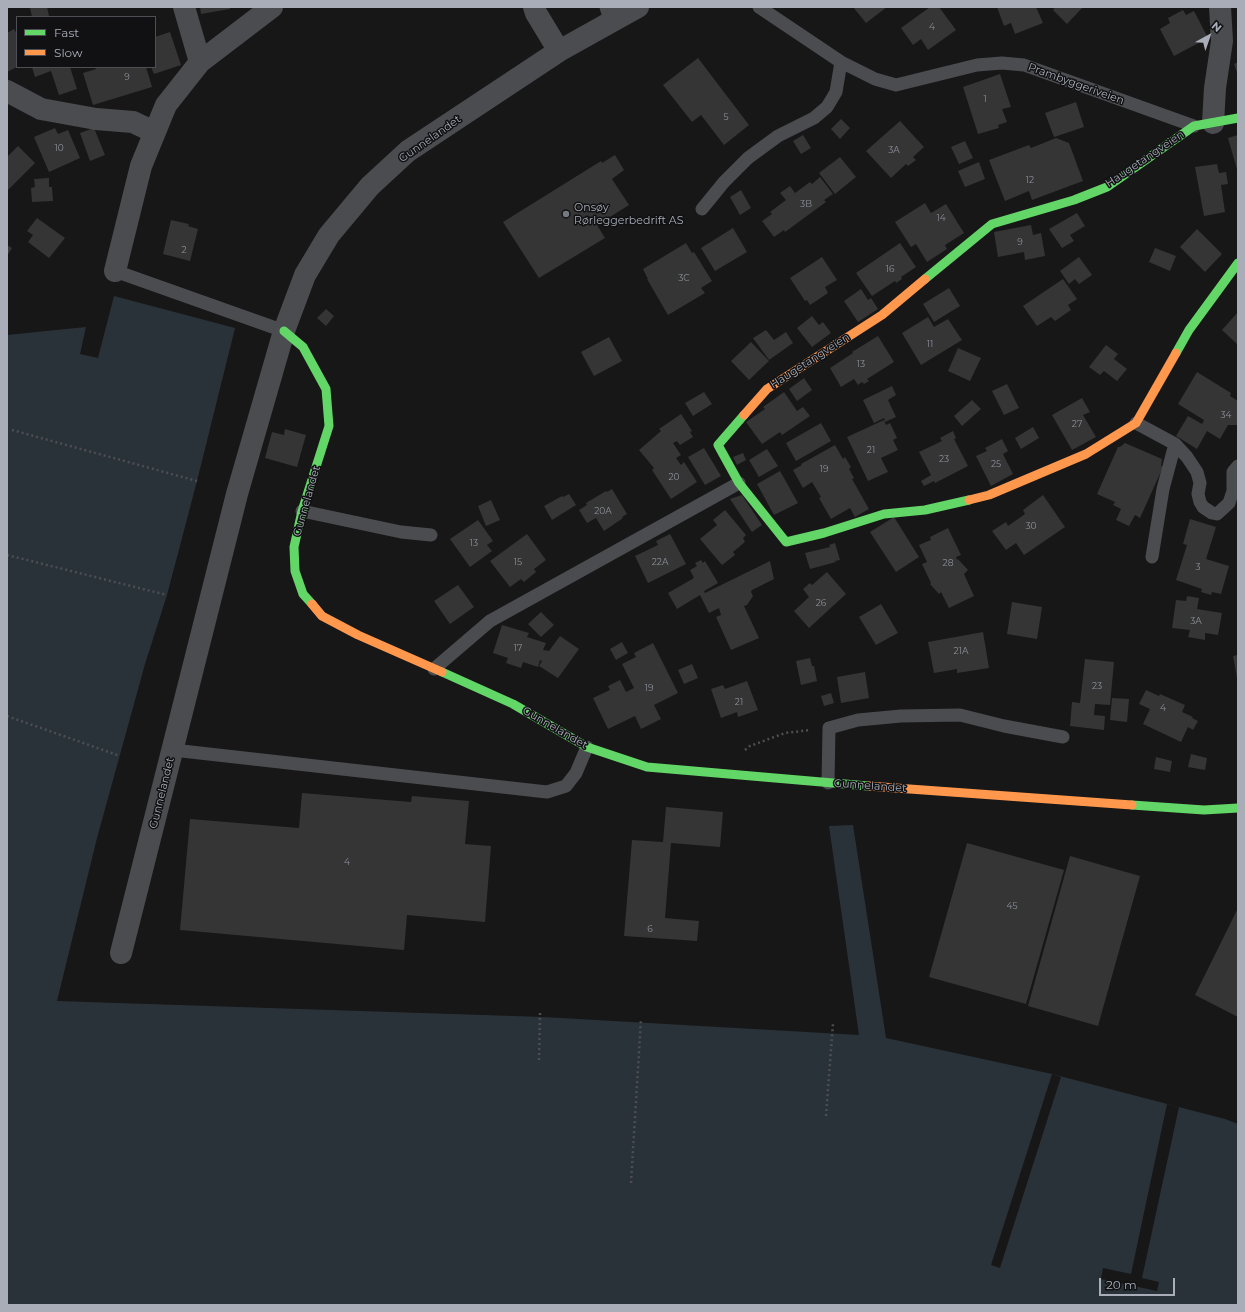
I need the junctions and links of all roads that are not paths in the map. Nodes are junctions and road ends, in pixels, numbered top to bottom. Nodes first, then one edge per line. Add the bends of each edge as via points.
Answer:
1 (184, 7) edge
2 (272, 7) edge
3 (534, 7) edge
4 (638, 7) edge
5 (759, 7) edge
6 (1220, 7) edge
7 (608, 15) edge
8 (559, 52) junction
9 (200, 62) junction
10 (841, 62) junction
11 (7, 91) edge
12 (1238, 118) edge
13 (1204, 124) junction
14 (154, 132) junction
15 (702, 209) dead end
16 (1238, 264) edge
17 (115, 272) joint
18 (284, 331) junction
19 (1136, 423) junction
20 (1175, 444) junction
21 (1238, 466) edge
22 (739, 483) junction
23 (302, 511) junction
24 (431, 535) dead end
25 (1152, 557) dead end
26 (434, 669) junction
27 (1063, 737) dead end
28 (587, 747) junction
29 (173, 750) junction
30 (828, 783) junction
31 (1238, 808) edge
32 (121, 953) dead end

1 - 9 street
2 - 9 street
3 - 8 street
4 - 7 street, Gunnelandet
5 - 10 lane, Prambyggeriveien
6 - 13 street via 1222,41 1215,88
7 - 8 street, Gunnelandet
8 - 18 street, Gunnelandet via 408,151 370,186 329,235 305,275
9 - 14 street via 166,105
10 - 13 lane, Prambyggeriveien via 875,79 896,85 977,65 1024,65
10 - 15 lane via 836,92 827,106 814,118 778,136 748,158
11 - 14 street via 41,109 96,119 133,122
12 - 13 street, Haugetangveien
13 - 22 street, Haugetangveien via 1107,187 1074,200 992,224 882,315 767,389 718,445
14 - 17 street via 141,166
16 - 19 street via 1189,330
17 - 18 lane
18 - 23 street, Gunnelandet via 303,347 326,389 329,426
18 - 29 street, Gunnelandet via 237,494
19 - 20 lane
19 - 22 street, Haugetangveien via 1086,454 989,495 925,510 884,514 786,542
20 - 21 lane via 1197,472 1200,502 1212,513 1217,514 1229,503 1233,491 1233,472
20 - 25 lane via 1163,489
22 - 26 lane via 490,621
23 - 24 lane via 401,532
23 - 26 street, Gunnelandet via 294,546 295,571 303,594 322,616
26 - 28 street, Gunnelandet via 513,704
27 - 30 lane via 960,715 858,720 829,728
28 - 29 lane via 576,773 566,786 546,792
28 - 30 street, Gunnelandet via 647,767
29 - 32 street, Gunnelandet
30 - 31 street, Gunnelandet via 1204,810

